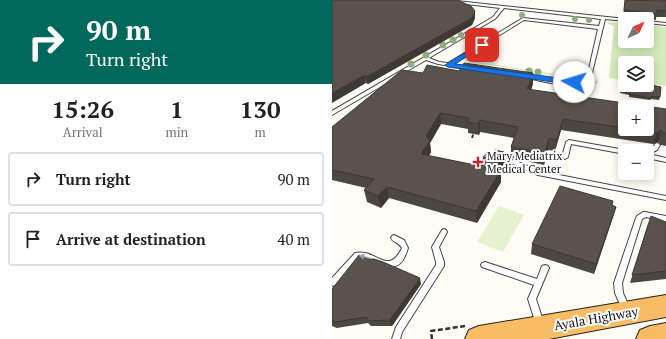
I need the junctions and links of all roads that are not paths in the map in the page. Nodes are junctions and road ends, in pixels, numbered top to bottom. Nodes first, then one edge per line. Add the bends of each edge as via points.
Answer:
1 (644, 0) edge
2 (654, 1) edge
3 (454, 2) edge
4 (666, 2) edge
5 (638, 4) edge
6 (502, 8) junction
7 (603, 18) junction
8 (618, 19) edge
9 (654, 23) edge
10 (666, 24) edge
11 (601, 28) junction
12 (426, 58) junction
13 (448, 65) junction
14 (443, 69) edge
15 (477, 69) edge
16 (522, 76) edge
17 (332, 113) edge
18 (658, 145) edge
19 (654, 150) edge
20 (618, 151) edge
21 (487, 157) edge
22 (565, 157) dead end
23 (654, 157) edge
24 (666, 160) edge
25 (666, 198) edge
26 (666, 219) edge
27 (444, 232) dead end
28 (394, 238) dead end
29 (485, 265) dead end
30 (545, 268) dead end
31 (332, 283) edge
32 (539, 283) junction
33 (666, 306) edge
34 (628, 313) junction
35 (472, 332) edge
36 (527, 333) edge
37 (666, 336) edge
38 (396, 339) edge
39 (650, 339) edge

1 - 2 lane
2 - 4 lane
2 - 5 lane via 652,5
3 - 6 lane
6 - 7 lane
6 - 12 lane via 494,18
7 - 8 lane
7 - 11 lane
9 - 10 lane
11 - 13 lane via 523,19
11 - 16 lane via 590,73 584,79 571,83
12 - 13 lane
12 - 17 lane
13 - 14 lane
13 - 15 lane
18 - 19 lane
20 - 22 lane via 569,142
21 - 25 lane via 514,162 538,173
23 - 24 lane
26 - 34 lane via 645,214 640,218 618,283
27 - 38 lane via 435,247 440,266 399,330
28 -> 31 lane via 402,242 405,248 394,264 387,265 358,255
29 - 32 lane
30 - 32 lane
32 - 36 lane via 532,299
33 - 34 highway, Ayala Highway
34 - 36 highway, Ayala Highway
35 - 36 highway, Ayala Highway
37 - 39 highway

